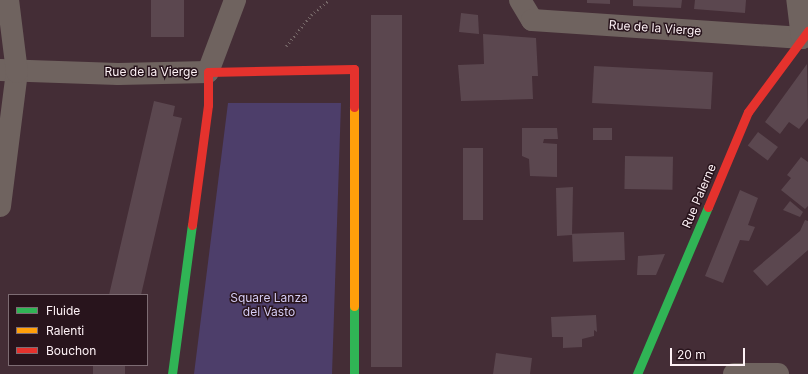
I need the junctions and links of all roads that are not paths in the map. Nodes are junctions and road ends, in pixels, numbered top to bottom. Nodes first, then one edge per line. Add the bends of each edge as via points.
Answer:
1 (8, 0) edge
2 (235, 0) edge
3 (520, 0) edge
4 (797, 0) edge
5 (805, 35) edge
6 (8, 71) edge
7 (208, 72) junction
8 (0, 206) edge
9 (172, 374) edge
10 (354, 374) edge
11 (637, 374) edge
12 (734, 374) edge
13 (778, 374) edge

1 - 6 street
2 - 7 street, Rue de la Vierge
3 - 5 street, Rue de la Vierge via 532,20
4 - 5 street
5 - 11 street, Rue Palerne via 748,112
6 - 7 street, Rue de la Vierge
6 - 8 street
7 - 9 street via 208,105
7 - 10 street via 354,69
12 - 13 street

